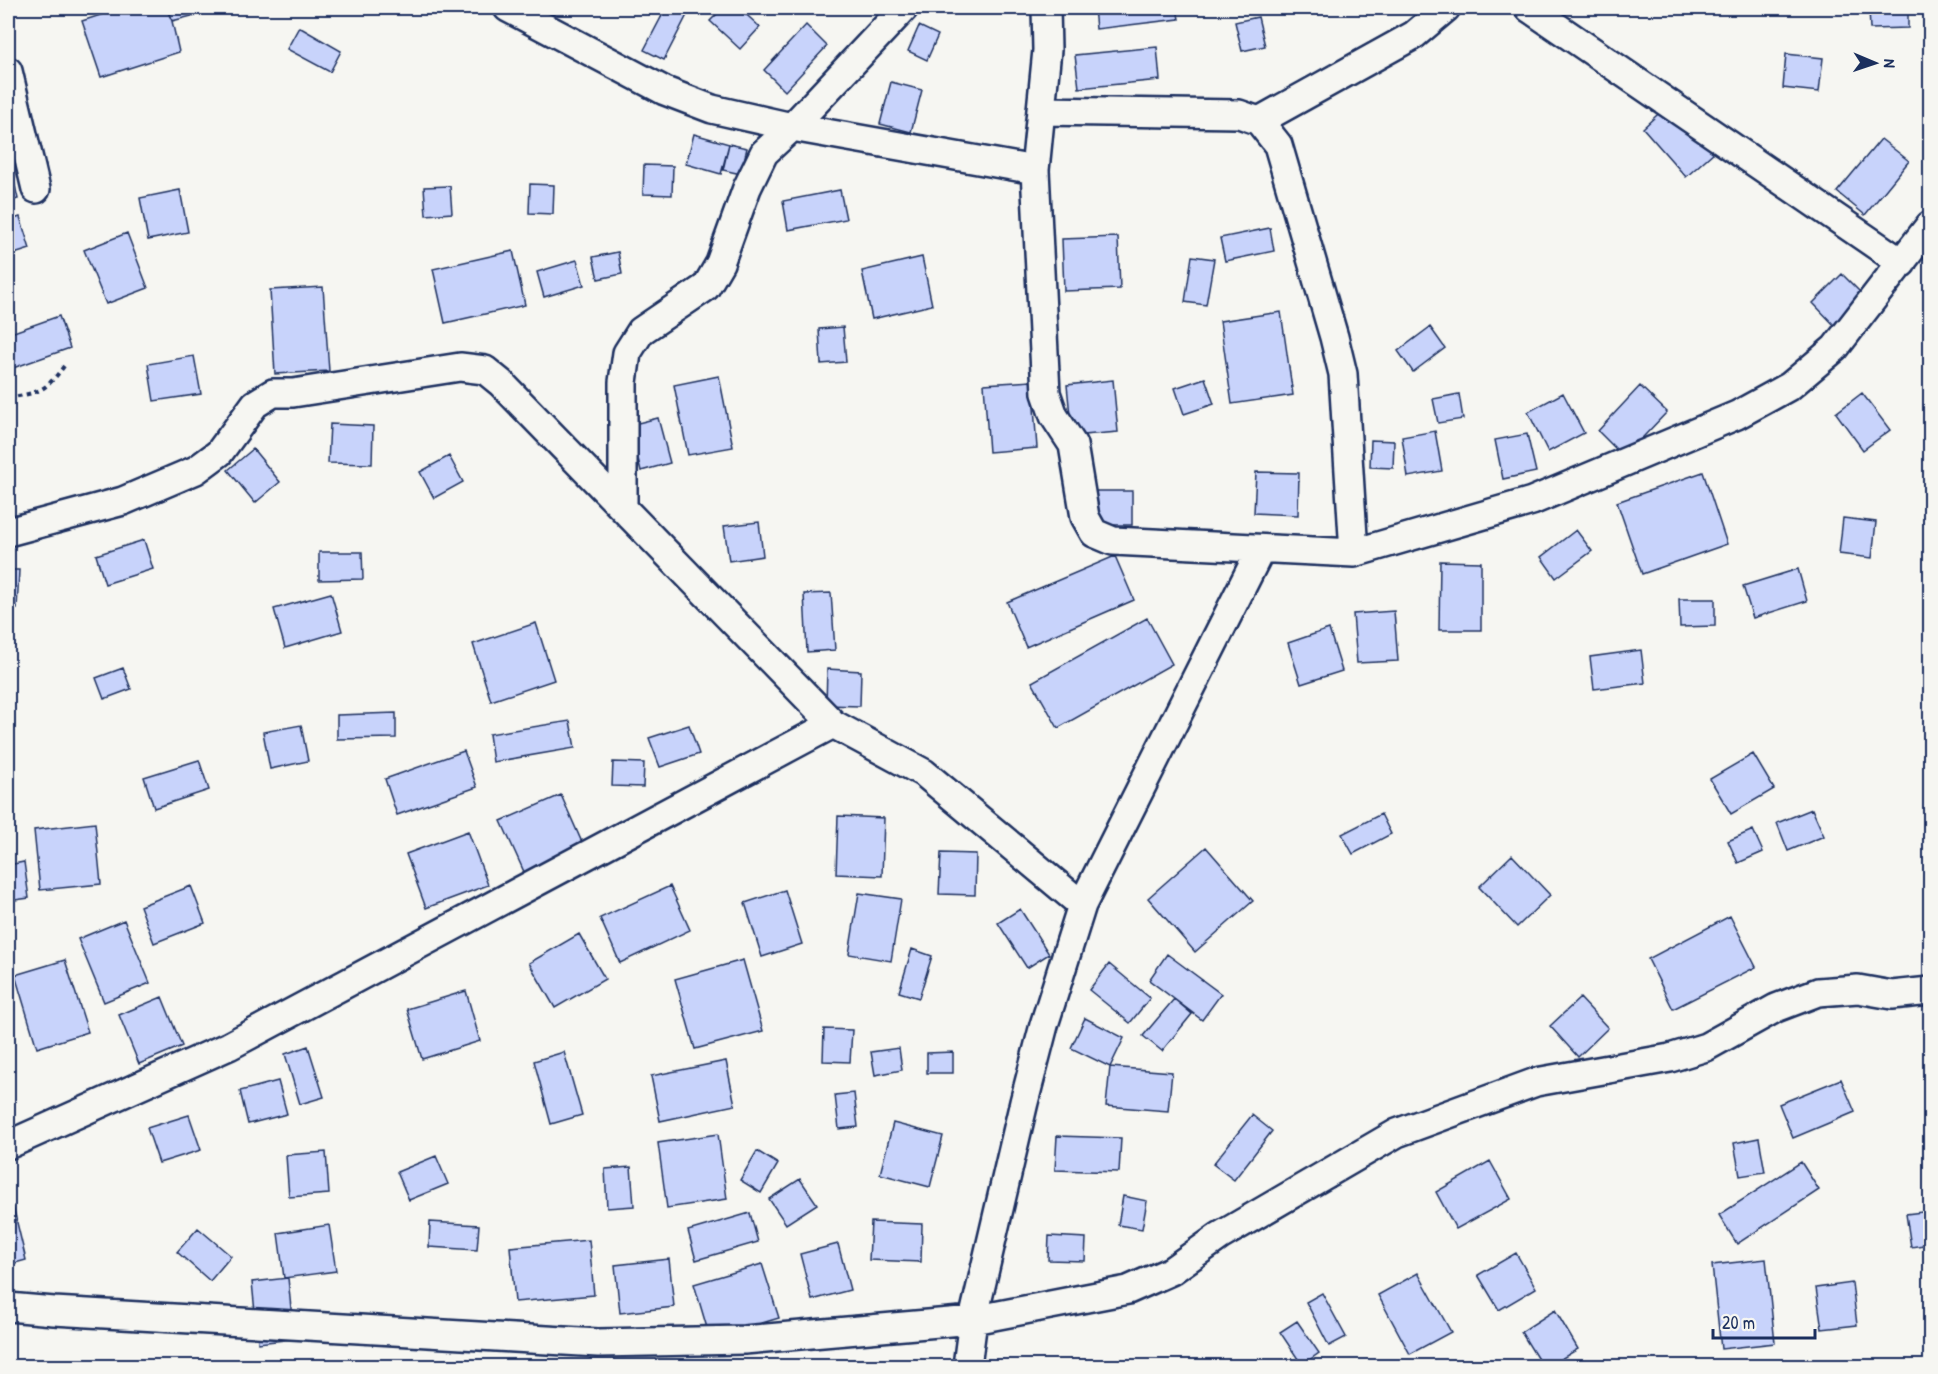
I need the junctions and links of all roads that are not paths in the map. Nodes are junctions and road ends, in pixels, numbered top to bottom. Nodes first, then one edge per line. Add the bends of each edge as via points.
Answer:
1 (508, 8) edge
2 (904, 8) edge
3 (1046, 8) edge
4 (1446, 8) edge
5 (1529, 8) edge
6 (8, 71) edge
7 (1041, 111) junction
8 (1259, 121) junction
9 (792, 127) junction
10 (1035, 170) junction
11 (36, 189) dead end
12 (1930, 225) edge
13 (1902, 262) junction
14 (623, 508) junction
15 (8, 532) edge
16 (1261, 549) junction
17 (1354, 553) junction
18 (833, 724) junction
19 (1082, 905) junction
20 (1930, 991) edge
21 (8, 1145) edge
22 (8, 1307) edge
23 (973, 1320) junction
24 (967, 1366) edge

1 - 9 street via 665,91 712,109
2 - 9 street
3 - 7 street via 1047,50
4 - 8 street via 1414,35
5 - 13 street
6 - 11 street
7 - 8 street via 1239,114
7 - 10 street
8 - 17 street via 1278,145 1343,374
9 - 10 street
9 - 14 street via 764,153 720,263 706,287 641,331 627,353 623,382
10 - 16 street via 1046,393 1054,416 1073,445 1085,517 1095,534 1113,541
12 - 13 street
13 - 17 street via 1835,348 1790,386 1737,415 1532,501
14 - 15 street via 501,383 485,370 460,367 273,393 255,404 219,453 196,470 123,501
14 - 18 street
16 - 17 street
16 - 19 street
18 - 19 street via 924,773
18 - 21 street via 229,1046
19 - 23 street via 1038,1047
20 - 23 street via 1892,995 1858,989 1818,992 1776,1008 1706,1047 1670,1058 1536,1082 1397,1133 1220,1236 1171,1271 1128,1290
22 - 23 street via 598,1343 744,1340
23 - 24 street

